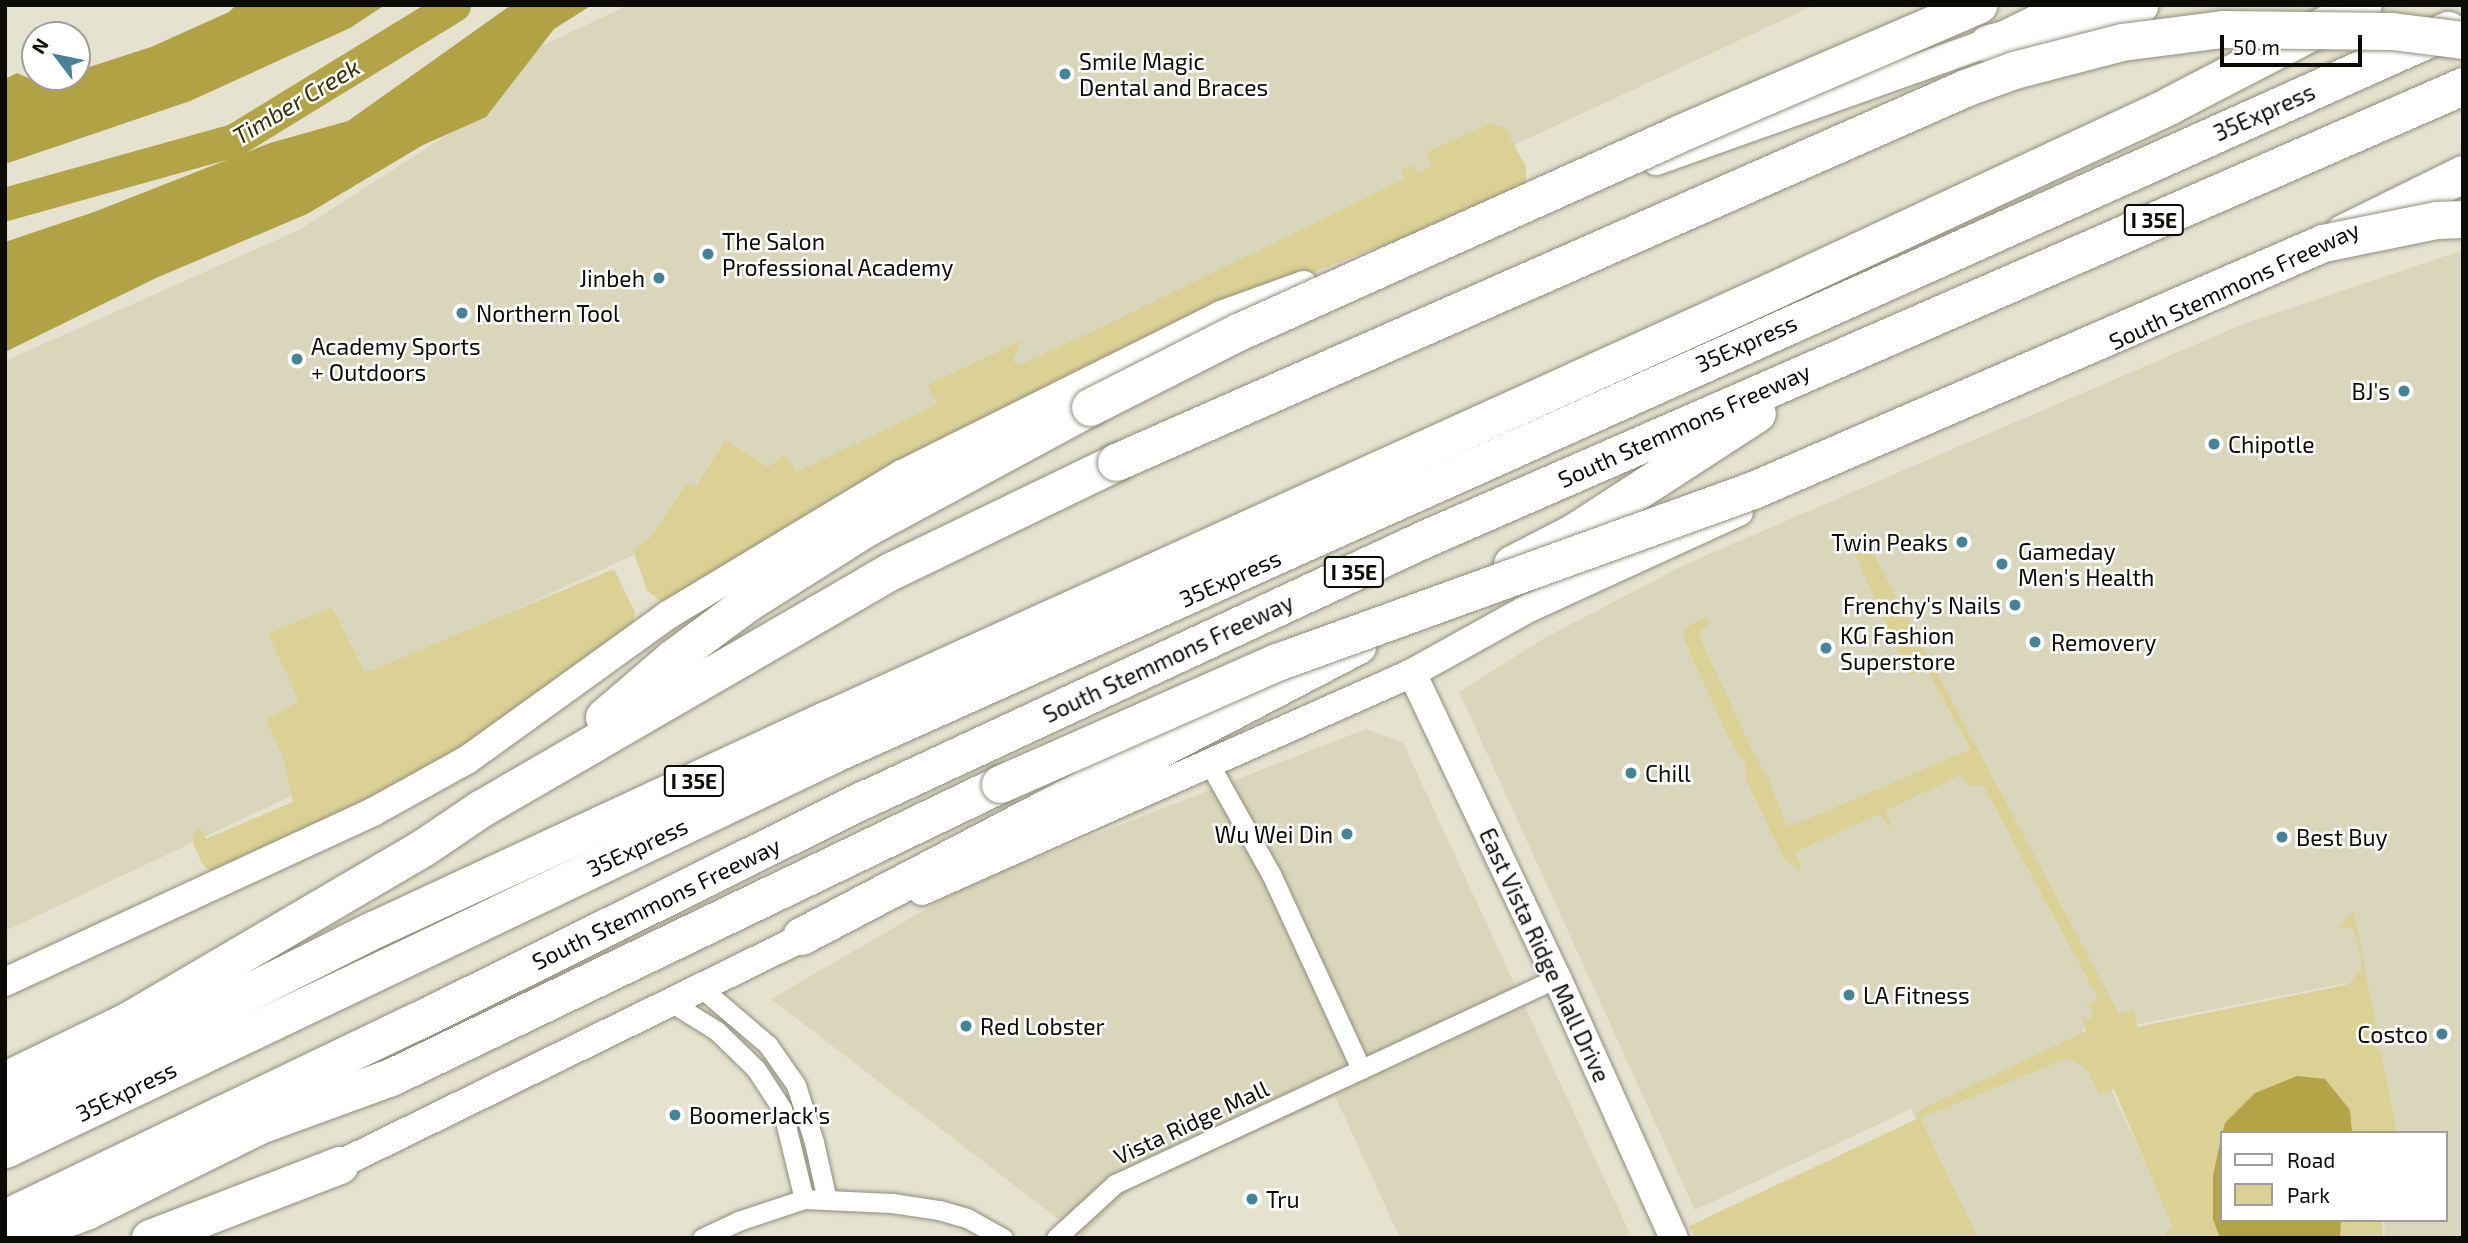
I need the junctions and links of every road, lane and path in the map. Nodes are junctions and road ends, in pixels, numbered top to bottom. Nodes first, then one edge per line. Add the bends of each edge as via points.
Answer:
1 (1978, 5) edge
2 (2065, 5) edge
3 (2139, 5) edge
4 (2363, 5) edge
5 (2463, 23) edge
6 (2463, 40) edge
7 (1988, 43) junction
8 (2463, 86) edge
9 (2463, 174) edge
10 (2463, 189) edge
11 (2463, 219) edge
12 (2323, 243) junction
13 (1846, 355) junction
14 (1412, 673) junction
15 (1210, 765) junction
16 (523, 785) junction
17 (802, 936) junction
18 (1558, 978) junction
19 (5, 982) edge
20 (699, 986) junction
21 (669, 1001) junction
22 (1361, 1069) junction
23 (5, 1080) edge
24 (110, 1100) junction
25 (5, 1114) edge
26 (5, 1149) edge
27 (340, 1165) junction
28 (5, 1168) edge
29 (804, 1199) junction
30 (827, 1200) junction
31 (5, 1219) edge
32 (14, 1238) edge
33 (150, 1238) edge
34 (181, 1238) edge
35 (702, 1238) edge
36 (1003, 1238) edge
37 (1056, 1238) edge
38 (1674, 1238) edge

1 - 16 highway, bridge via 1251,326 1090,407 864,529 747,603 674,657
2 - 7 main road
3 - 7 highway
4 - 25 highway, I 35E via 2169,105 1759,297 388,923
5 - 24 highway, 35Express via 833,754
6 - 16 highway, bridge via 2392,32 2222,29 2122,42 1965,88 1116,463 894,570
7 - 19 main road via 1221,315 902,474 668,615 467,760 373,812
8 - 13 highway, South Stemmons Freeway / I 35E
9 - 12 highway, bridge
10 - 14 main road, South Stemmons Freeway via 2360,226 1642,554 1529,608
11 - 12 highway, bridge via 2435,220
12 - 32 highway, bridge via 1752,490 1278,662 1000,784 391,1077 257,1126 86,1211
13 - 17 highway via 1574,532
13 - 31 highway, South Stemmons Freeway / I 35E via 1424,539 865,799
14 - 15 main road, South Stemmons Freeway
14 - 18 main road, East Vista Ridge Mall Drive
15 - 17 main road, South Stemmons Freeway via 922,891
15 - 22 street via 1271,874
16 - 23 highway via 129,1020
17 - 20 main road, South Stemmons Freeway
18 - 22 street, Vista Ridge Mall
18 - 38 main road, East Vista Ridge Mall Drive
20 - 21 main road, South Stemmons Freeway
20 - 30 street via 768,1045 796,1085
21 - 27 main road, South Stemmons Freeway
21 - 29 street via 717,1031 756,1069 782,1109
22 - 37 street, Vista Ridge Mall via 1115,1184
24 - 26 highway, 35Express
24 - 28 highway via 71,1133
27 - 33 highway
27 - 34 main road, South Stemmons Freeway
29 - 30 street
29 - 35 street
30 - 36 street via 939,1210

